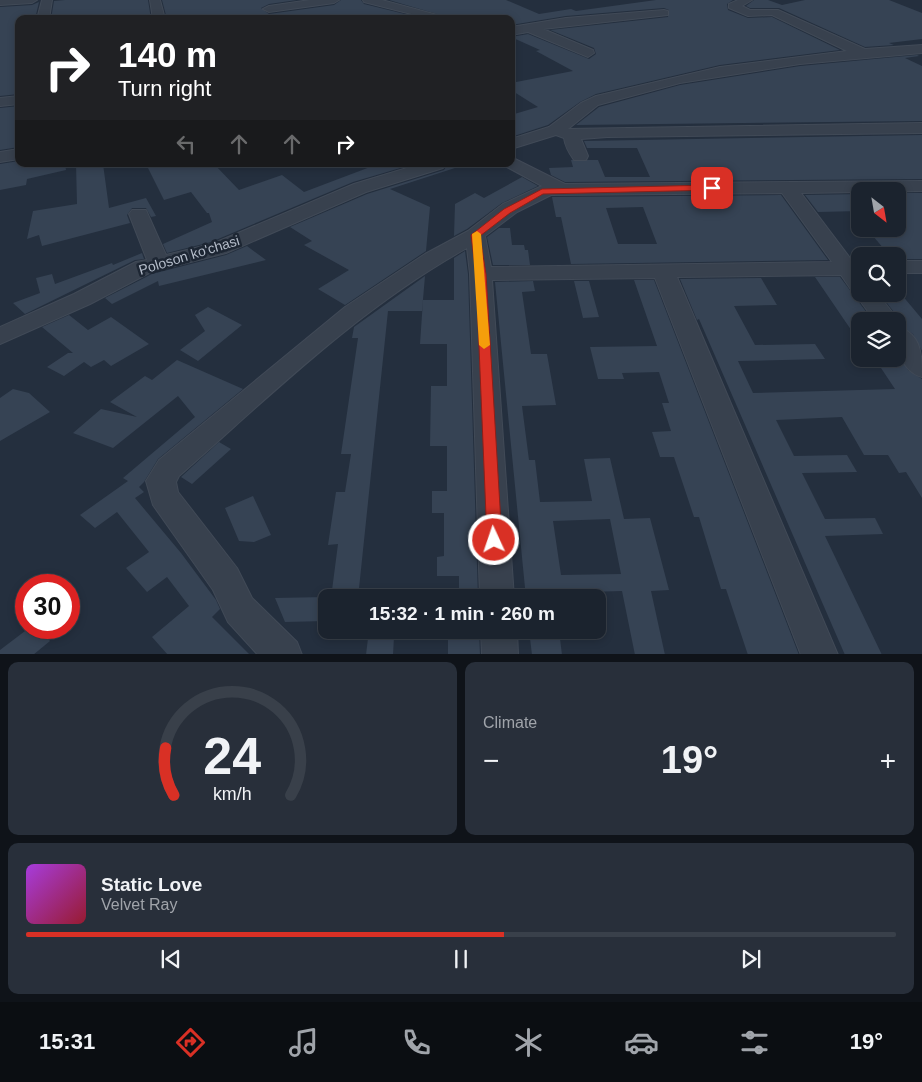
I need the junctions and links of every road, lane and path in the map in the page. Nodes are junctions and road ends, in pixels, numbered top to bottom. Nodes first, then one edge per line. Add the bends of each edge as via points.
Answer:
1 (32, 0) edge
2 (47, 0) edge
3 (155, 0) edge
4 (334, 0) edge
5 (368, 0) edge
6 (747, 0) edge
7 (0, 1) edge
8 (647, 4) dead end
9 (269, 9) edge
10 (44, 15) edge
11 (158, 15) edge
12 (430, 15) edge
13 (530, 28) junction
14 (515, 30) edge
15 (922, 49) edge
16 (862, 52) junction
17 (588, 53) dead end
18 (15, 100) edge
19 (0, 102) edge
20 (922, 128) edge
21 (564, 133) junction
22 (515, 143) edge
23 (15, 155) edge
24 (580, 156) dead end
25 (0, 157) edge
26 (515, 164) edge
27 (428, 167) edge
28 (922, 186) edge
29 (787, 187) junction
30 (562, 190) junction
31 (139, 214) dead end
32 (476, 235) junction
33 (158, 262) junction
34 (851, 266) edge
35 (922, 266) edge
36 (906, 267) edge
37 (851, 268) edge
38 (664, 272) junction
39 (481, 274) junction
40 (872, 302) edge
41 (880, 312) edge
42 (0, 336) edge
43 (906, 346) edge
44 (922, 368) edge
45 (497, 589) edge
46 (499, 639) edge
47 (284, 654) edge
48 (500, 654) edge
49 (820, 654) edge

1 - 7 street
2 - 10 street
3 - 11 street
4 - 9 street
5 - 12 street
6 - 16 street via 733,6 748,13 774,12
8 - 13 street via 664,13
13 - 14 street
13 - 17 street
15 - 16 street
16 - 21 street via 694,75 599,99 582,107
18 - 19 street
20 - 21 street
21 - 22 street
21 - 24 street
23 - 25 street
26 - 30 street
27 - 33 street, Poloson ko'chasi via 360,188 219,249
28 - 29 street
29 - 30 street
29 - 34 street
30 - 32 street via 534,195
31 - 33 street
32 - 39 street
32 - 47 street via 360,307 169,468 160,481 164,496 225,579 240,610
33 - 42 street, Poloson ko'chasi
35 - 36 street
37 - 38 street
38 - 39 street
38 - 49 street
39 - 45 street
40 - 41 street
43 - 44 street
46 - 48 street

